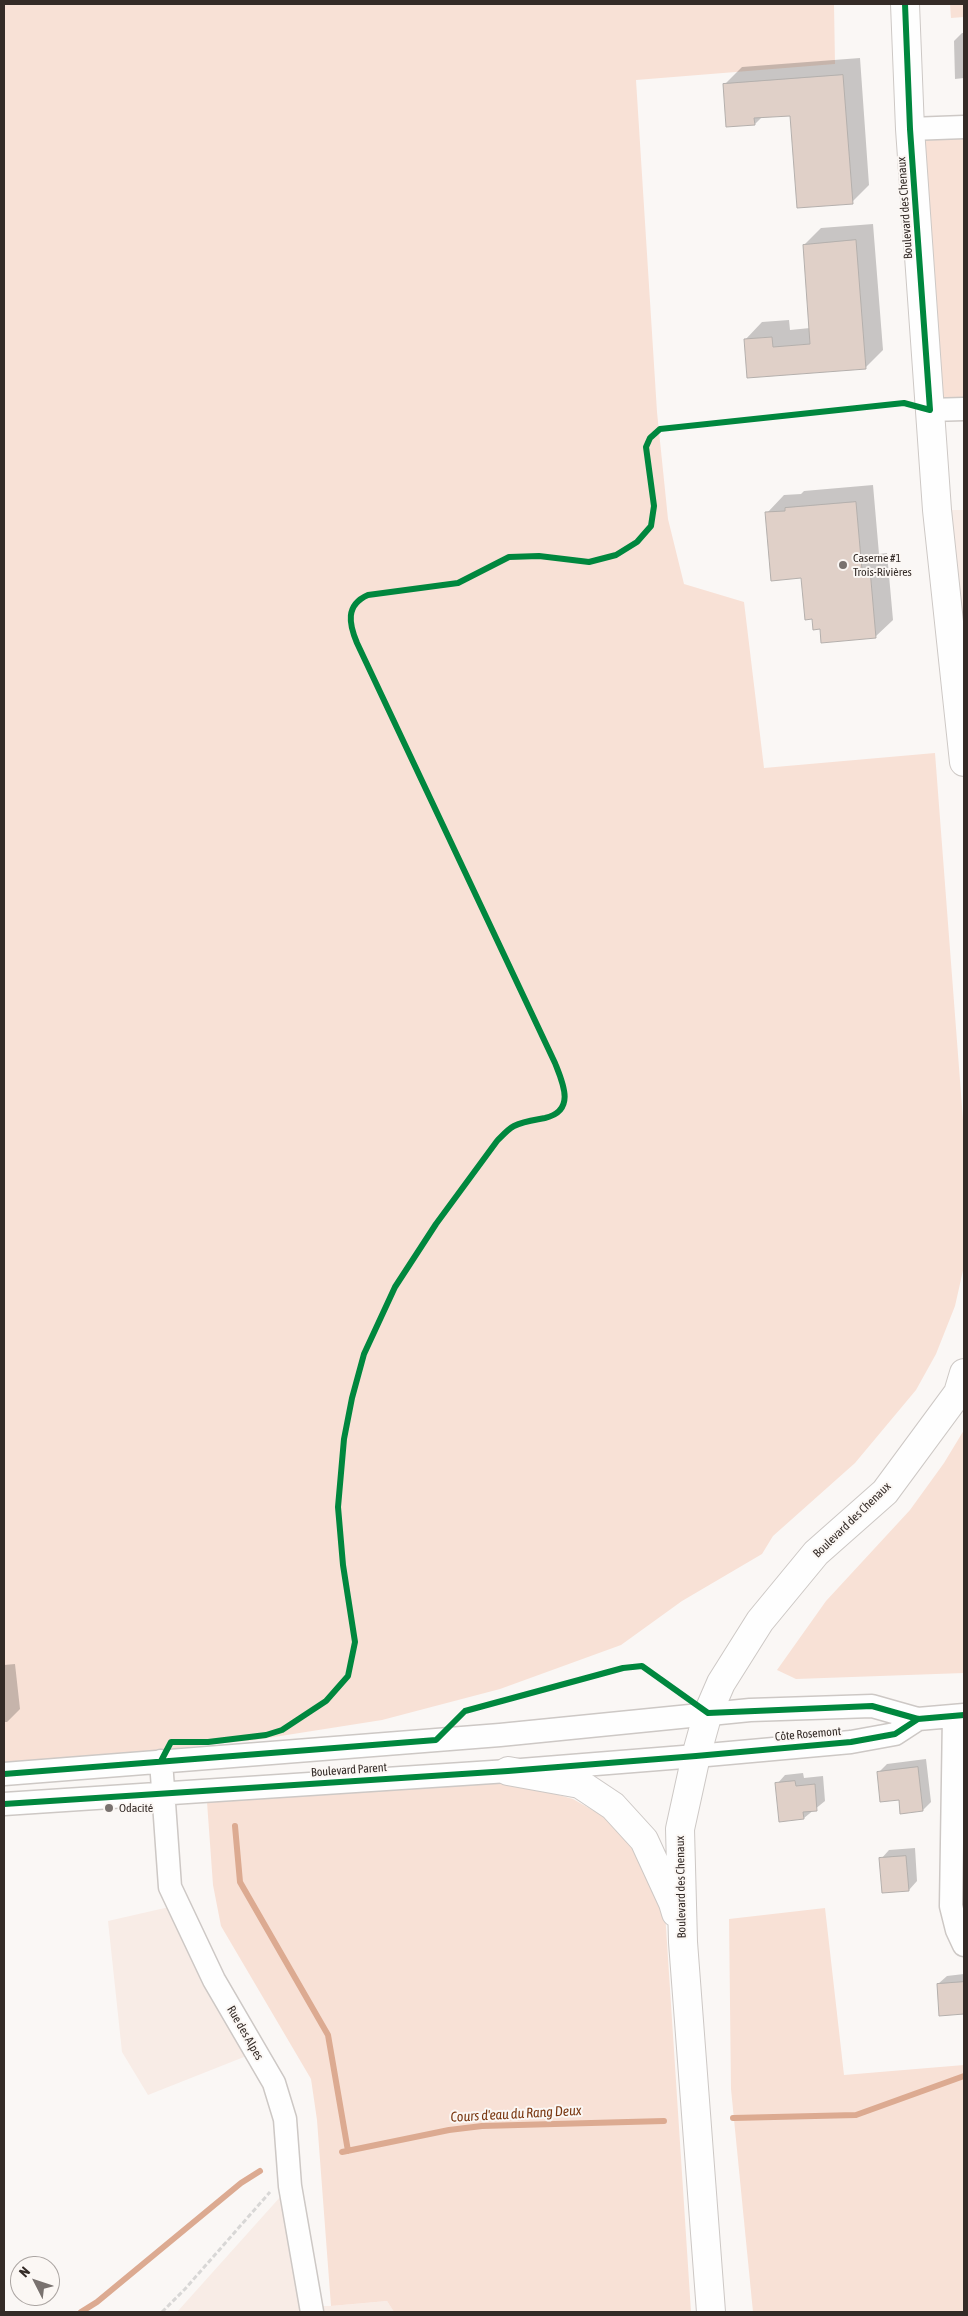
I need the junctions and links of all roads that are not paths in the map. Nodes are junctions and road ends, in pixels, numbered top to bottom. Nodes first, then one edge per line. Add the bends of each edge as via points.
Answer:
1 (905, 4) edge
2 (964, 127) edge
3 (910, 129) junction
4 (964, 409) edge
5 (930, 410) junction
6 (964, 762) edge
7 (962, 1387) edge
8 (708, 1713) junction
9 (959, 1716) edge
10 (918, 1719) junction
11 (696, 1756) junction
12 (161, 1761) junction
13 (508, 1771) junction
14 (4, 1774) edge
15 (164, 1794) junction
16 (4, 1804) edge
17 (683, 1942) junction
18 (964, 1945) edge
19 (312, 2312) edge
20 (711, 2312) edge

1 - 3 main road, Boulevard des Chenaux
2 - 3 street
3 - 5 main road, Boulevard des Chenaux
4 - 5 street
5 - 6 main road, Boulevard des Chenaux via 937,510
7 - 8 main road, Boulevard des Chenaux via 885,1492 816,1554 760,1622 721,1683
8 - 10 street, Côte Rosemont via 872,1706
8 - 11 main road, Boulevard des Chenaux
8 - 12 street, Boulevard Parent via 500,1735
9 - 10 street, Côte Rosemont
9 - 18 street via 952,1906
10 - 11 street, Côte Rosemont via 895,1734 851,1742
11 - 13 street, Boulevard Parent
11 - 17 main road, Boulevard des Chenaux via 680,1829
12 - 14 street, Boulevard Parent
12 - 15 street, Rue des Alpes
13 - 15 street, Boulevard Parent
13 - 17 main road via 580,1784 613,1806 644,1840 673,1903
15 - 16 street, Boulevard Parent
15 - 19 street, Rue des Alpes via 170,1887 214,1980 274,2083 285,2119 289,2170
17 - 20 main road, Boulevard des Chenaux

